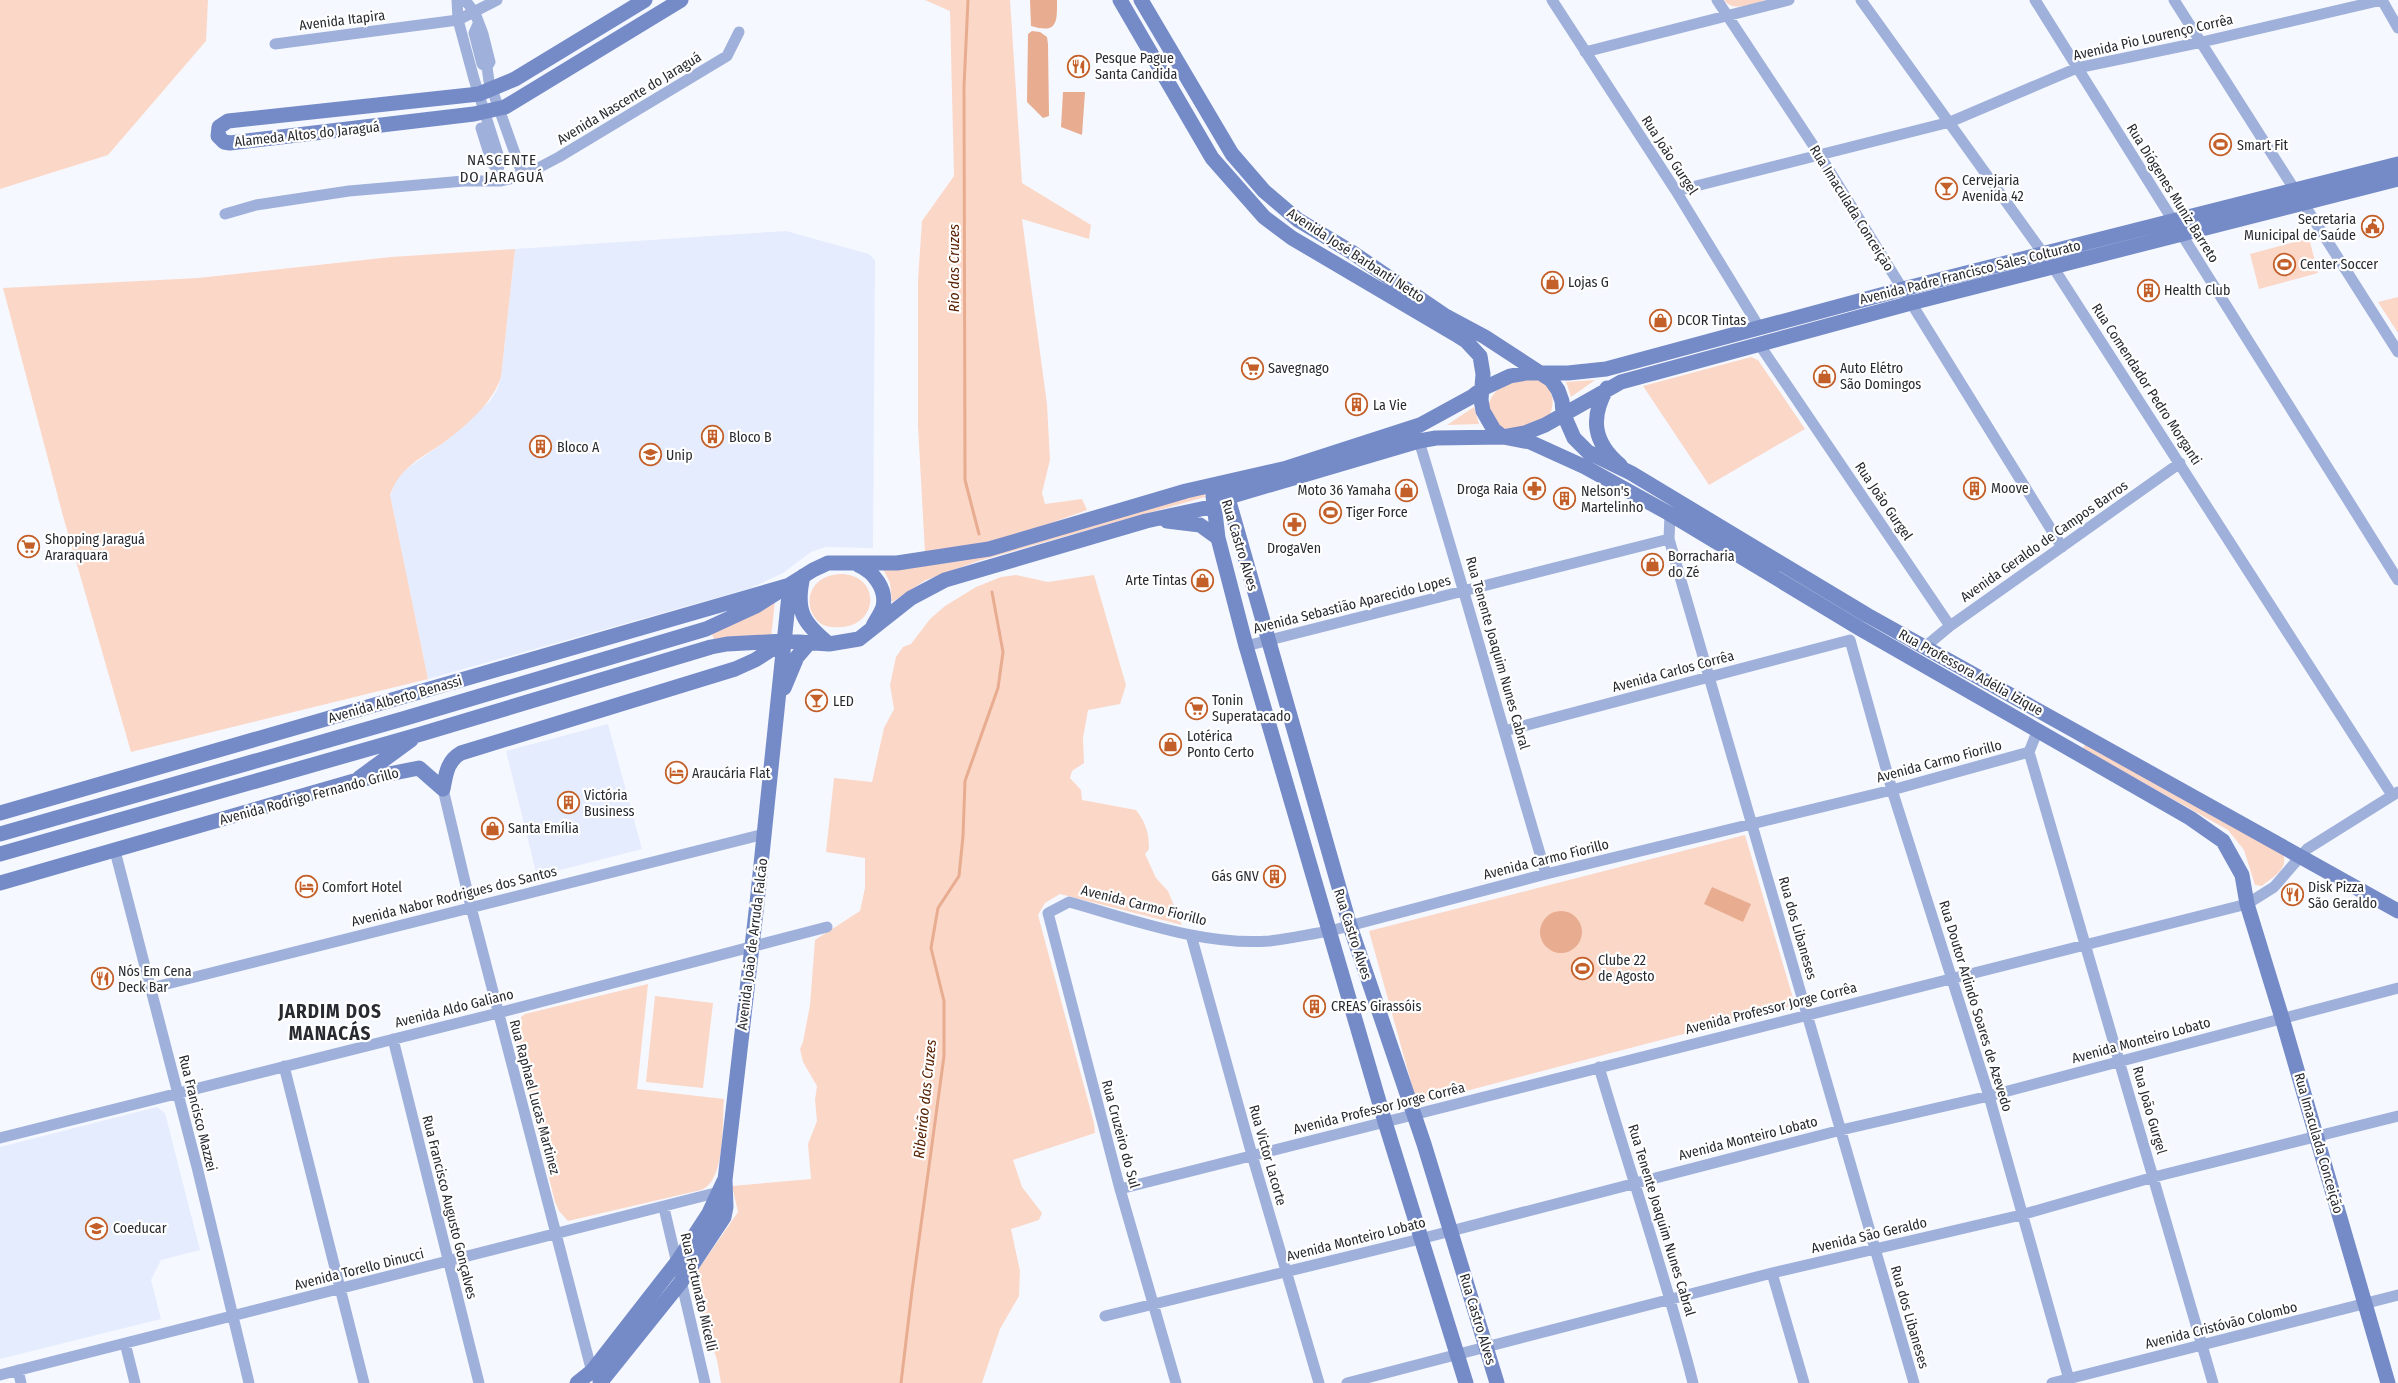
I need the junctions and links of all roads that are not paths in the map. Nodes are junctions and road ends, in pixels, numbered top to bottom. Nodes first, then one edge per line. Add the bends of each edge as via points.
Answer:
1 (457, 0) edge
2 (465, 0) edge
3 (498, 0) edge
4 (645, 0) edge
5 (681, 0) edge
6 (1120, 0) edge
7 (1141, 0) edge
8 (1552, 0) edge
9 (1717, 0) edge
10 (1789, 0) edge
11 (1861, 0) edge
12 (2035, 0) edge
13 (2174, 0) edge
14 (2382, 0) edge
15 (1727, 16) junction
16 (477, 18) junction
17 (458, 20) junction
18 (2398, 28) edge
19 (739, 32) dead end
20 (2202, 42) junction
21 (275, 44) dead end
22 (1585, 52) junction
23 (2077, 68) junction
24 (485, 91) junction
25 (490, 113) junction
26 (1950, 122) junction
27 (1819, 154) junction
28 (2398, 164) edge
29 (500, 175) junction
30 (523, 176) junction
31 (2398, 179) edge
32 (2295, 189) junction
33 (1676, 192) junction
34 (2303, 202) junction
35 (225, 214) dead end
36 (2172, 221) junction
37 (2181, 233) junction
38 (2044, 254) junction
39 (2052, 267) junction
40 (1903, 289) junction
41 (1911, 303) junction
42 (1759, 327) junction
43 (1759, 344) junction
44 (2398, 352) edge
45 (1541, 373) junction
46 (1608, 388) junction
47 (1482, 389) junction
48 (1563, 413) junction
49 (1503, 437) junction
50 (1419, 441) junction
51 (2180, 463) junction
52 (1631, 473) junction
53 (1214, 484) junction
54 (1228, 498) junction
55 (1673, 498) junction
56 (1215, 506) junction
57 (1670, 514) junction
58 (1150, 520) junction
59 (1218, 538) junction
60 (1669, 539) junction
61 (2062, 547) junction
62 (858, 565) junction
63 (803, 576) junction
64 (2398, 580) edge
65 (790, 585) junction
66 (1465, 590) junction
67 (1254, 592) junction
68 (1233, 598) junction
69 (1867, 614) junction
70 (1950, 626) junction
71 (870, 631) junction
72 (1854, 634) junction
73 (1268, 640) junction
74 (784, 641) junction
75 (809, 643) junction
76 (829, 644) junction
77 (1246, 646) junction
78 (1926, 646) junction
79 (1710, 678) junction
80 (777, 709) junction
81 (2050, 716) junction
82 (1504, 731) junction
83 (2037, 732) junction
84 (421, 734) junction
85 (2029, 752) junction
86 (354, 781) junction
87 (443, 789) junction
88 (1892, 790) junction
89 (2395, 794) edge
90 (0, 813) edge
91 (1752, 822) junction
92 (0, 834) edge
93 (764, 834) junction
94 (115, 851) junction
95 (0, 854) edge
96 (2300, 857) junction
97 (1546, 874) junction
98 (0, 883) edge
99 (1069, 902) joint
100 (2247, 904) junction
101 (471, 907) junction
102 (2398, 911) edge
103 (1350, 926) junction
104 (827, 927) dead end
105 (1330, 931) junction
106 (1191, 935) junction
107 (2087, 945) junction
108 (752, 948) junction
109 (1951, 978) junction
110 (151, 988) junction
111 (2398, 988) edge
112 (498, 1013) junction
113 (1807, 1014) junction
114 (2282, 1018) junction
115 (393, 1039) junction
116 (2121, 1061) junction
117 (284, 1066) junction
118 (1600, 1067) junction
119 (177, 1093) junction
120 (1989, 1096) junction
121 (1414, 1115) junction
122 (2398, 1116) edge
123 (1384, 1122) junction
124 (1841, 1130) junction
125 (2317, 1136) junction
126 (0, 1138) edge
127 (1252, 1155) junction
128 (2154, 1176) junction
129 (1634, 1183) junction
130 (723, 1188) junction
131 (1120, 1189) junction
132 (664, 1208) junction
133 (2022, 1215) junction
134 (1451, 1230) junction
135 (556, 1235) junction
136 (1420, 1238) junction
137 (1874, 1249) junction
138 (449, 1262) junction
139 (677, 1262) junction
140 (1285, 1272) junction
141 (1772, 1273) junction
142 (681, 1282) junction
143 (340, 1289) junction
144 (2398, 1296) edge
145 (1672, 1299) junction
146 (1154, 1302) junction
147 (2364, 1304) junction
148 (1105, 1316) dead end
149 (232, 1317) junction
150 (125, 1343) junction
151 (2202, 1345) junction
152 (1487, 1347) junction
153 (1458, 1356) junction
154 (18, 1370) junction
155 (0, 1375) edge
156 (595, 1379) edge
157 (2069, 1381) edge
158 (21, 1383) edge
159 (135, 1383) edge
160 (249, 1383) edge
161 (364, 1383) edge
162 (479, 1383) edge
163 (577, 1383) edge
164 (705, 1383) edge
165 (1176, 1383) edge
166 (1319, 1383) edge
167 (1347, 1383) edge
168 (1466, 1383) edge
169 (1497, 1383) edge
170 (1694, 1383) edge
171 (1804, 1383) edge
172 (1914, 1383) edge
173 (2052, 1383) edge
174 (2213, 1383) edge
175 (2388, 1383) edge

1 - 17 street
2 - 16 street
3 - 16 street, Avenida Itapira
4 - 24 main road, Alameda Altos do Jaraguá via 515,79
5 - 25 main road, Alameda Altos do Jaraguá
6 - 47 main road via 1212,158 1260,213 1292,238 1466,341 1481,360
7 - 45 main road, Avenida José Barbanti Netto via 1232,154 1264,192 1298,220 1396,280 1444,315
8 - 22 street, Rua João Gurgel
9 - 15 street, Rua Imaculada Conceição
10 - 15 street
11 - 26 street, Rua Comendador Pedro Morganti
12 - 23 street, Rua Diógenes Muniz Barreto
13 - 20 street
14 - 18 street
14 - 20 street, Avenida Pio Lourenço Corrêa
15 - 22 street
15 - 27 street, Rua Imaculada Conceição
16 - 17 street, Avenida Itapira
16 - 24 street via 490,62
17 - 21 street, Avenida Itapira
17 - 24 street
19 - 30 street, Avenida Nascente do Jaraguá via 727,56 559,158
20 - 23 street, Avenida Pio Lourenço Corrêa
20 - 32 street
22 - 33 street, Rua João Gurgel
23 - 26 street, Avenida Pio Lourenço Corrêa
23 - 36 street, Rua Diógenes Muniz Barreto
24 - 25 street
24 - 25 main road, Alameda Altos do Jaraguá via 228,121 219,127 218,136 230,143
25 - 29 street via 481,128 492,163
25 - 30 street
26 - 27 street, Avenida Pio Lourenço Corrêa
26 - 38 street, Rua Comendador Pedro Morganti
27 - 33 street, Avenida Pio Lourenço Corrêa
27 - 40 street, Rua Imaculada Conceição
28 - 32 main road, Avenida Padre Francisco Sales Colturato
29 - 30 street, Avenida Nascente do Jaraguá
29 - 35 street, Avenida Nascente do Jaraguá via 349,191 256,205
31 - 34 main road, Avenida Padre Francisco Sales Colturato
32 - 34 street
32 - 36 main road, Avenida Padre Francisco Sales Colturato
33 - 42 street, Rua João Gurgel
34 - 37 main road, Avenida Padre Francisco Sales Colturato
34 - 44 street
36 - 37 street, Rua Diógenes Muniz Barreto
36 - 38 main road, Avenida Padre Francisco Sales Colturato
37 - 39 main road, Avenida Padre Francisco Sales Colturato
37 - 64 street, Rua Diógenes Muniz Barreto
38 - 39 street, Rua Comendador Pedro Morganti
38 - 40 main road, Avenida Padre Francisco Sales Colturato
39 - 41 main road, Avenida Padre Francisco Sales Colturato
39 - 51 street, Rua Comendador Pedro Morganti
40 - 41 street, Rua Imaculada Conceição
40 - 42 main road, Avenida Padre Francisco Sales Colturato
41 - 43 main road, Avenida Padre Francisco Sales Colturato
41 - 61 street, Rua Imaculada Conceição
42 - 45 main road, Avenida Padre Francisco Sales Colturato via 1606,369
43 - 46 main road, Avenida Padre Francisco Sales Colturato
43 - 70 street, Rua João Gurgel
45 - 47 main road via 1510,376
45 - 48 main road via 1558,390
46 - 48 main road, Avenida Padre Francisco Sales Colturato
46 - 52 main road via 1600,401 1597,431 1605,450
47 - 49 main road via 1487,421
47 - 53 main road via 1420,425 1287,468
48 - 49 main road via 1538,428
48 - 52 main road, Rua Professora Adélia Izique via 1574,438 1588,452
49 - 50 main road
49 - 57 main road, Rua Professora Adélia Izique via 1530,442
50 - 54 main road
50 - 66 street, Rua Tenente Joaquim Nunes Cabral
51 - 61 street, Avenida Geraldo de Campos Barros
51 - 89 street, Rua Comendador Pedro Morganti
52 - 55 main road, Rua Professora Adélia Izique
53 - 54 main road, Rua Castro Alves
53 - 56 main road, Rua Castro Alves
53 - 62 main road via 989,549 917,561
54 - 56 main road
54 - 67 main road, Rua Castro Alves
55 - 57 main road
55 - 69 main road, Rua Professora Adélia Izique
56 - 58 main road
56 - 59 main road, Rua Castro Alves
57 - 60 street, Rua dos Libaneses
57 - 72 main road, Rua Professora Adélia Izique
58 - 59 main road via 1200,525
58 - 71 main road via 945,580 911,598
59 - 68 main road, Rua Castro Alves
60 - 66 street, Avenida Sebastião Aparecido Lopes
60 - 79 street, Rua dos Libaneses
61 - 70 street, Avenida Geraldo de Campos Barros
62 - 63 main road via 828,563
62 - 71 main road via 870,570 882,591 883,607
63 - 65 main road
63 - 76 main road via 800,608 815,632
65 - 74 main road, Avenida João de Arruda Falcão
65 - 90 main road, Avenida Alberto Benassi
65 - 92 main road via 756,606 706,629
66 - 73 street, Avenida Sebastião Aparecido Lopes
66 - 82 street, Rua Tenente Joaquim Nunes Cabral
67 - 68 main road
67 - 73 main road, Rua Castro Alves
68 - 77 main road, Rua Castro Alves
69 - 72 main road
69 - 78 main road, Rua Professora Adélia Izique
70 - 78 street, Avenida Geraldo de Campos Barros
71 - 76 main road via 859,639
72 - 79 street, Avenida Carlos Corrêa
72 - 83 main road, Rua Professora Adélia Izique
72 - 88 street, Rua Doutor Arlindo Soares de Azevedo
73 - 77 street, Avenida Sebastião Aparecido Lopes
73 - 103 main road, Rua Castro Alves
74 - 75 main road
74 - 80 main road, Avenida João de Arruda Falcão
74 - 84 main road via 711,647
74 - 87 main road via 735,669 454,757
75 - 76 main road
75 - 80 main road, Avenida João de Arruda Falcão via 797,658
77 - 105 main road, Rua Castro Alves
78 - 81 main road, Rua Professora Adélia Izique
79 - 82 street, Avenida Carlos Corrêa
79 - 91 street, Rua dos Libaneses
80 - 93 main road, Avenida João de Arruda Falcão
81 - 83 main road
81 - 96 main road, Rua Professora Adélia Izique
82 - 97 street, Rua Tenente Joaquim Nunes Cabral
83 - 85 street
83 - 100 main road, Rua Professora Adélia Izique via 2214,833 2223,841 2242,874
84 - 86 main road
84 - 95 main road
85 - 88 street, Avenida Carmo Fiorillo
85 - 107 street, Rua João Gurgel
86 - 87 main road, Avenida Rodrigo Fernando Grillo via 419,768
86 - 94 main road, Avenida Rodrigo Fernando Grillo
87 - 101 street, Rua Raphael Lucas Martinez
88 - 91 street, Avenida Carmo Fiorillo
88 - 109 street, Rua Doutor Arlindo Soares de Azevedo
89 - 96 street, Avenida Professor Jorge Corrêa via 2307,849
91 - 97 street, Avenida Carmo Fiorillo
91 - 113 street, Rua dos Libaneses
93 - 101 street, Avenida Nabor Rodrigues dos Santos
93 - 108 main road, Avenida João de Arruda Falcão
94 - 98 main road, Avenida Rodrigo Fernando Grillo
94 - 110 street, Rua Francisco Mazzei
96 - 100 street, Avenida Professor Jorge Corrêa via 2274,887
96 - 102 main road, Rua Professora Adélia Izique
97 - 103 street, Avenida Carmo Fiorillo
99 - 106 street, Avenida Carmo Fiorillo
99 - 131 street, Rua Cruzeiro do Sul via 1048,913
100 - 107 street, Avenida Professor Jorge Corrêa
100 - 114 main road, Rua Imaculada Conceição
101 - 110 street, Avenida Nabor Rodrigues dos Santos
101 - 112 street, Rua Raphael Lucas Martinez
103 - 105 street, Avenida Carmo Fiorillo
103 - 121 main road, Rua Castro Alves
104 - 108 street, Avenida Aldo Galiano
105 - 106 street, Avenida Carmo Fiorillo via 1268,941
105 - 123 main road, Rua Castro Alves
106 - 127 street, Rua Victor Lacorte
107 - 109 street, Avenida Professor Jorge Corrêa
107 - 116 street, Rua João Gurgel
108 - 112 street, Avenida Aldo Galiano
108 - 130 main road, Avenida João de Arruda Falcão
109 - 113 street, Avenida Professor Jorge Corrêa
109 - 120 street, Rua Doutor Arlindo Soares de Azevedo
110 - 119 street, Rua Francisco Mazzei
111 - 114 street, Avenida Monteiro Lobato
112 - 115 street, Avenida Aldo Galiano
112 - 135 street, Rua Raphael Lucas Martinez
113 - 118 street, Avenida Professor Jorge Corrêa
113 - 124 street, Rua dos Libaneses
114 - 116 street, Avenida Monteiro Lobato
114 - 125 main road, Rua Imaculada Conceição
115 - 117 street, Avenida Aldo Galiano
115 - 138 street, Rua Francisco Augusto Gonçalves
116 - 120 street, Avenida Monteiro Lobato
116 - 128 street, Rua João Gurgel
117 - 119 street, Avenida Aldo Galiano
117 - 143 street
118 - 121 street, Avenida Professor Jorge Corrêa
118 - 129 street, Rua Tenente Joaquim Nunes Cabral
119 - 126 street, Avenida Aldo Galiano
119 - 149 street, Rua Francisco Mazzei
120 - 124 street, Avenida Monteiro Lobato
120 - 133 street, Rua Doutor Arlindo Soares de Azevedo
121 - 123 street, Avenida Professor Jorge Corrêa
121 - 134 main road, Rua Castro Alves
122 - 125 street, Avenida São Geraldo
123 - 127 street, Avenida Professor Jorge Corrêa
123 - 136 main road, Rua Castro Alves
124 - 129 street, Avenida Monteiro Lobato
124 - 137 street, Rua dos Libaneses
125 - 128 street, Avenida São Geraldo
125 - 147 main road, Rua Imaculada Conceição
127 - 131 street, Avenida Professor Jorge Corrêa
127 - 140 street, Rua Victor Lacorte
128 - 133 street, Avenida São Geraldo
128 - 151 street, Rua João Gurgel
129 - 134 street, Avenida Monteiro Lobato
129 - 145 street, Rua Tenente Joaquim Nunes Cabral
130 - 132 street, Avenida Torello Dinucci
130 - 139 main road
130 - 142 main road via 724,1217
131 - 146 street, Rua Cruzeiro do Sul
132 - 135 street, Avenida Torello Dinucci
132 - 139 street, Rua Fortunato Micelli
133 - 137 street, Avenida São Geraldo
133 - 157 street, Rua Doutor Arlindo Soares de Azevedo
134 - 136 street, Avenida Monteiro Lobato
134 - 152 main road, Rua Castro Alves
135 - 138 street, Avenida Torello Dinucci
135 - 156 street, Rua Raphael Lucas Martinez
136 - 140 street, Avenida Monteiro Lobato
136 - 153 main road, Rua Castro Alves
137 - 141 street, Avenida São Geraldo
137 - 172 street, Rua dos Libaneses
138 - 143 street, Avenida Torello Dinucci
138 - 162 street, Rua Francisco Augusto Gonçalves
139 - 142 street, Rua Fortunato Micelli
139 - 156 main road
140 - 146 street, Avenida Monteiro Lobato
140 - 166 street, Rua Victor Lacorte
141 - 145 street, Avenida São Geraldo
141 - 171 street
142 - 156 main road
142 - 164 street, Rua Fortunato Micelli
143 - 149 street, Avenida Torello Dinucci
143 - 161 street
144 - 147 street, Avenida Cristóvão Colombo
145 - 152 street, Avenida São Geraldo
145 - 170 street, Rua Tenente Joaquim Nunes Cabral
146 - 148 street, Avenida Monteiro Lobato
146 - 165 street, Rua Cruzeiro do Sul
147 - 151 street, Avenida Cristóvão Colombo
147 - 175 main road, Rua Imaculada Conceição
149 - 150 street, Avenida Torello Dinucci
149 - 160 street, Rua Francisco Mazzei
150 - 154 street, Avenida Torello Dinucci
150 - 159 street
151 - 157 street, Avenida Cristóvão Colombo
151 - 174 street, Rua João Gurgel
152 - 153 street, Avenida São Geraldo
152 - 169 main road, Rua Castro Alves
153 - 167 street, Avenida São Geraldo
153 - 168 main road, Rua Castro Alves
154 - 155 street, Avenida Torello Dinucci
154 - 158 street
156 - 163 main road
157 - 173 street, Avenida Cristóvão Colombo

